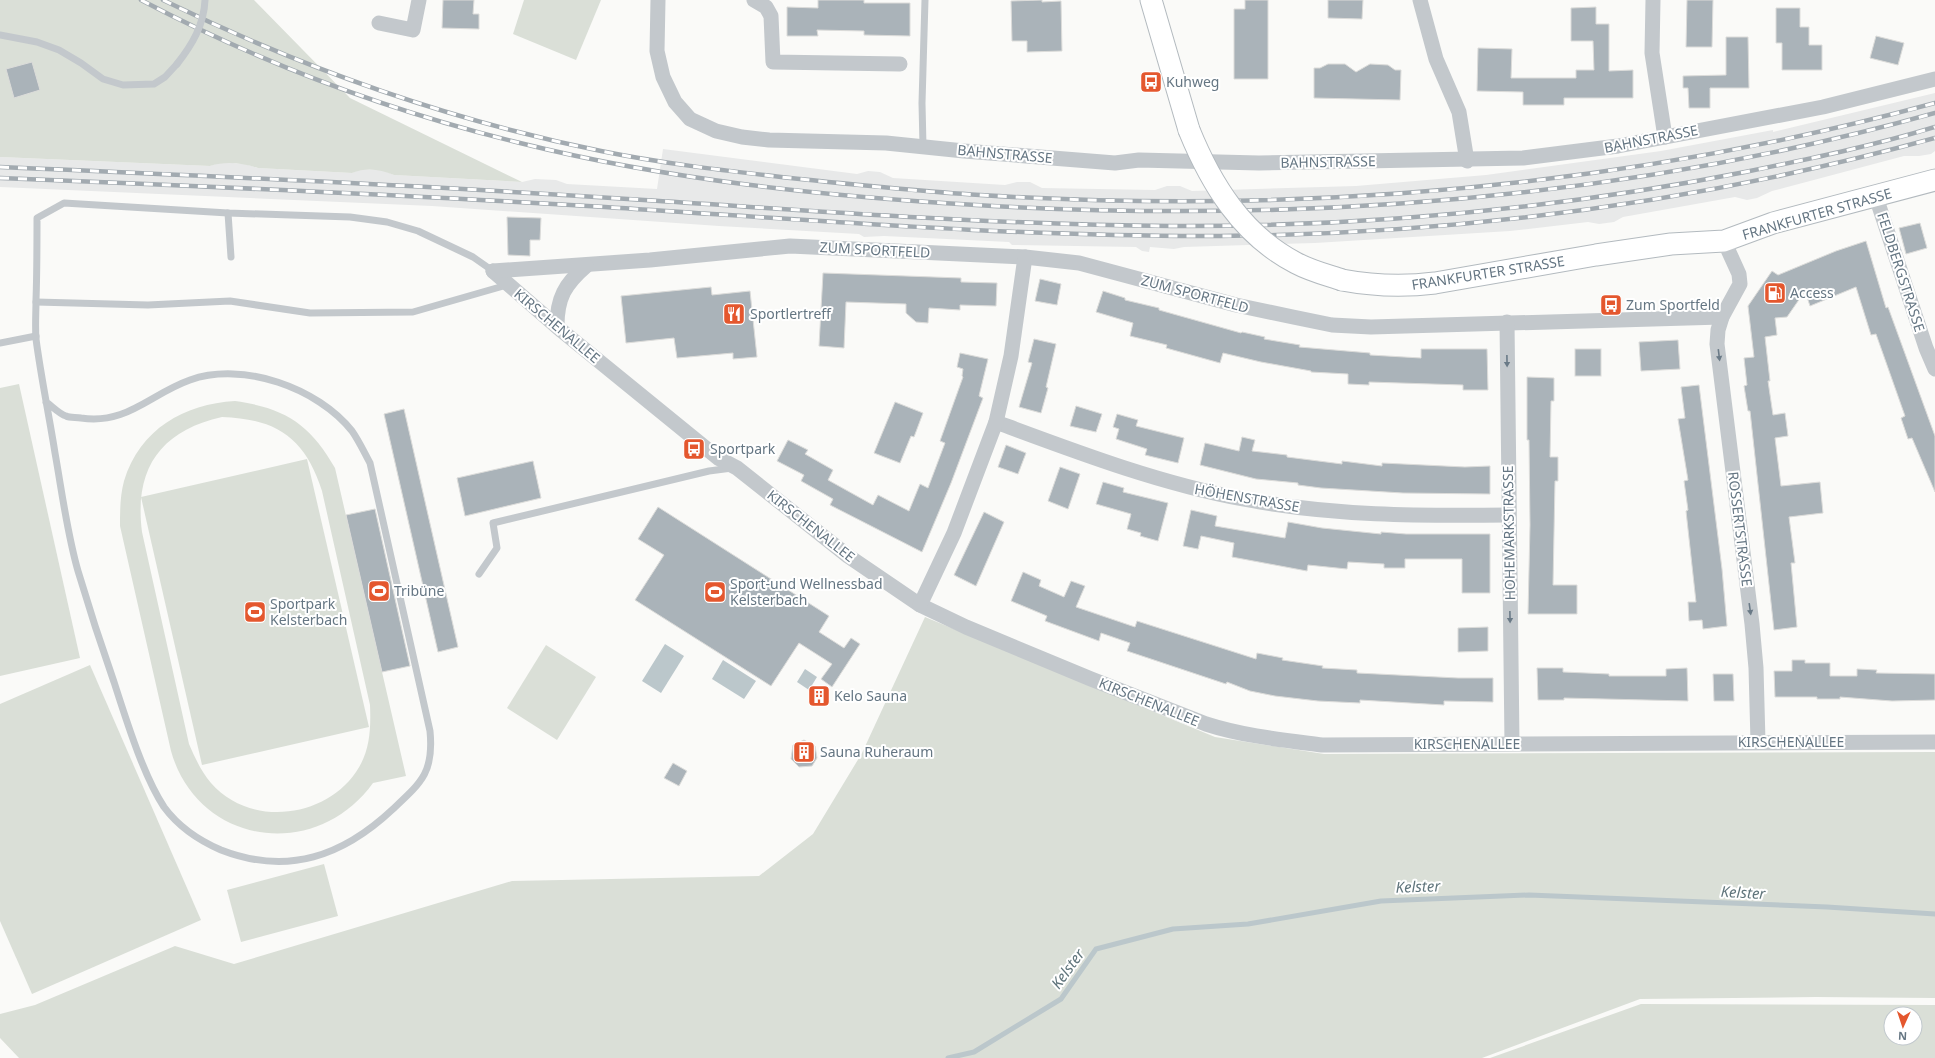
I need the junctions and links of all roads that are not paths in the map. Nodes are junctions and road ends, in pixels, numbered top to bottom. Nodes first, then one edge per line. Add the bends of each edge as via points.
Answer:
1 (205, 0) edge
2 (419, 0) edge
3 (658, 0) edge
4 (754, 0) edge
5 (925, 0) edge
6 (1151, 0) edge
7 (1420, 0) edge
8 (1653, 0) edge
9 (379, 23) dead end
10 (0, 35) edge
11 (900, 64) dead end
12 (1935, 79) edge
13 (1665, 137) junction
14 (923, 146) junction
15 (1467, 161) junction
16 (1935, 180) edge
17 (1876, 197) junction
18 (228, 213) junction
19 (1724, 241) junction
20 (231, 257) dead end
21 (1025, 257) junction
22 (586, 266) junction
23 (493, 271) junction
24 (507, 285) junction
25 (36, 302) junction
26 (1722, 317) junction
27 (1507, 322) junction
28 (557, 326) junction
29 (36, 336) junction
30 (0, 343) edge
31 (1935, 369) edge
32 (46, 402) junction
33 (996, 422) junction
34 (736, 468) junction
35 (1508, 515) junction
36 (479, 574) dead end
37 (920, 605) junction
38 (1758, 742) junction
39 (1935, 742) edge
40 (1512, 744) junction

1 - 10 lane, bridge via 205,10 192,44 165,76 154,84 123,85 103,80 81,62 59,50 37,42
2 - 9 street via 413,30
3 - 14 street, BAHNSTRASSE via 656,51 663,78 675,102 690,119 716,131 742,137 769,140 886,142
4 - 11 street via 766,7 771,16 773,62
5 - 14 lane
6 - 19 street, FRANKFURTER STRASSE, bridge via 1189,130 1212,179 1231,208 1256,235 1296,263 1342,280 1372,285 1410,286 1671,244
7 - 15 street via 1436,59 1459,112
8 - 13 street via 1652,53
12 - 13 street, BAHNSTRASSE via 1823,107
13 - 15 street, BAHNSTRASSE via 1618,146 1523,158
14 - 15 street, BAHNSTRASSE via 1115,163 1162,160 1259,163
16 - 17 street, FRANKFURTER STRASSE
17 - 19 street, FRANKFURTER STRASSE via 1774,223
17 - 31 street, FELDBERGSTRASSE
18 - 20 lane
18 - 23 lane via 350,217 387,222 443,242 473,257
18 - 25 lane via 64,203 37,218
19 - 26 street via 1739,274 1740,284
21 - 22 street, ZUM SPORTFELD via 790,246
21 - 27 street, ZUM SPORTFELD via 1079,263 1236,305 1332,325 1371,327
21 - 33 street via 1011,356
22 - 23 street, ZUM SPORTFELD
22 - 28 street via 571,279 564,291
23 - 24 street, KIRSCHENALLEE
24 - 25 lane via 413,312 310,313 230,301 148,305
24 - 28 street, KIRSCHENALLEE
25 - 29 lane
26 - 27 street, ZUM SPORTFELD
26 -> 38 street, ROSSERTSTRASSE via 1717,344 1752,624
27 -> 35 street, HOHEMARKSTRASSE
28 - 34 street, KIRSCHENALLEE via 718,458
29 - 30 lane
29 - 32 lane
32 - 32 lane via 77,569 121,704 148,775 165,807 188,832 213,846 243,858 270,862 299,860 325,854 353,841 378,823 418,784 429,767 432,750 430,731 370,463 351,431 337,416 298,390 265,378 237,374 191,379 169,388 130,412 98,420 65,416
33 - 35 street, HÖHENSTRASSE via 1128,470 1182,486 1244,499 1371,515
33 - 37 street via 954,533
34 - 36 lane via 709,471 493,522 497,548
34 - 37 street, KIRSCHENALLEE via 848,556
35 -> 40 street, HOHEMARKSTRASSE
37 - 40 street, KIRSCHENALLEE via 1084,676 1223,729 1322,745
38 - 39 street, KIRSCHENALLEE
38 - 40 street, KIRSCHENALLEE

